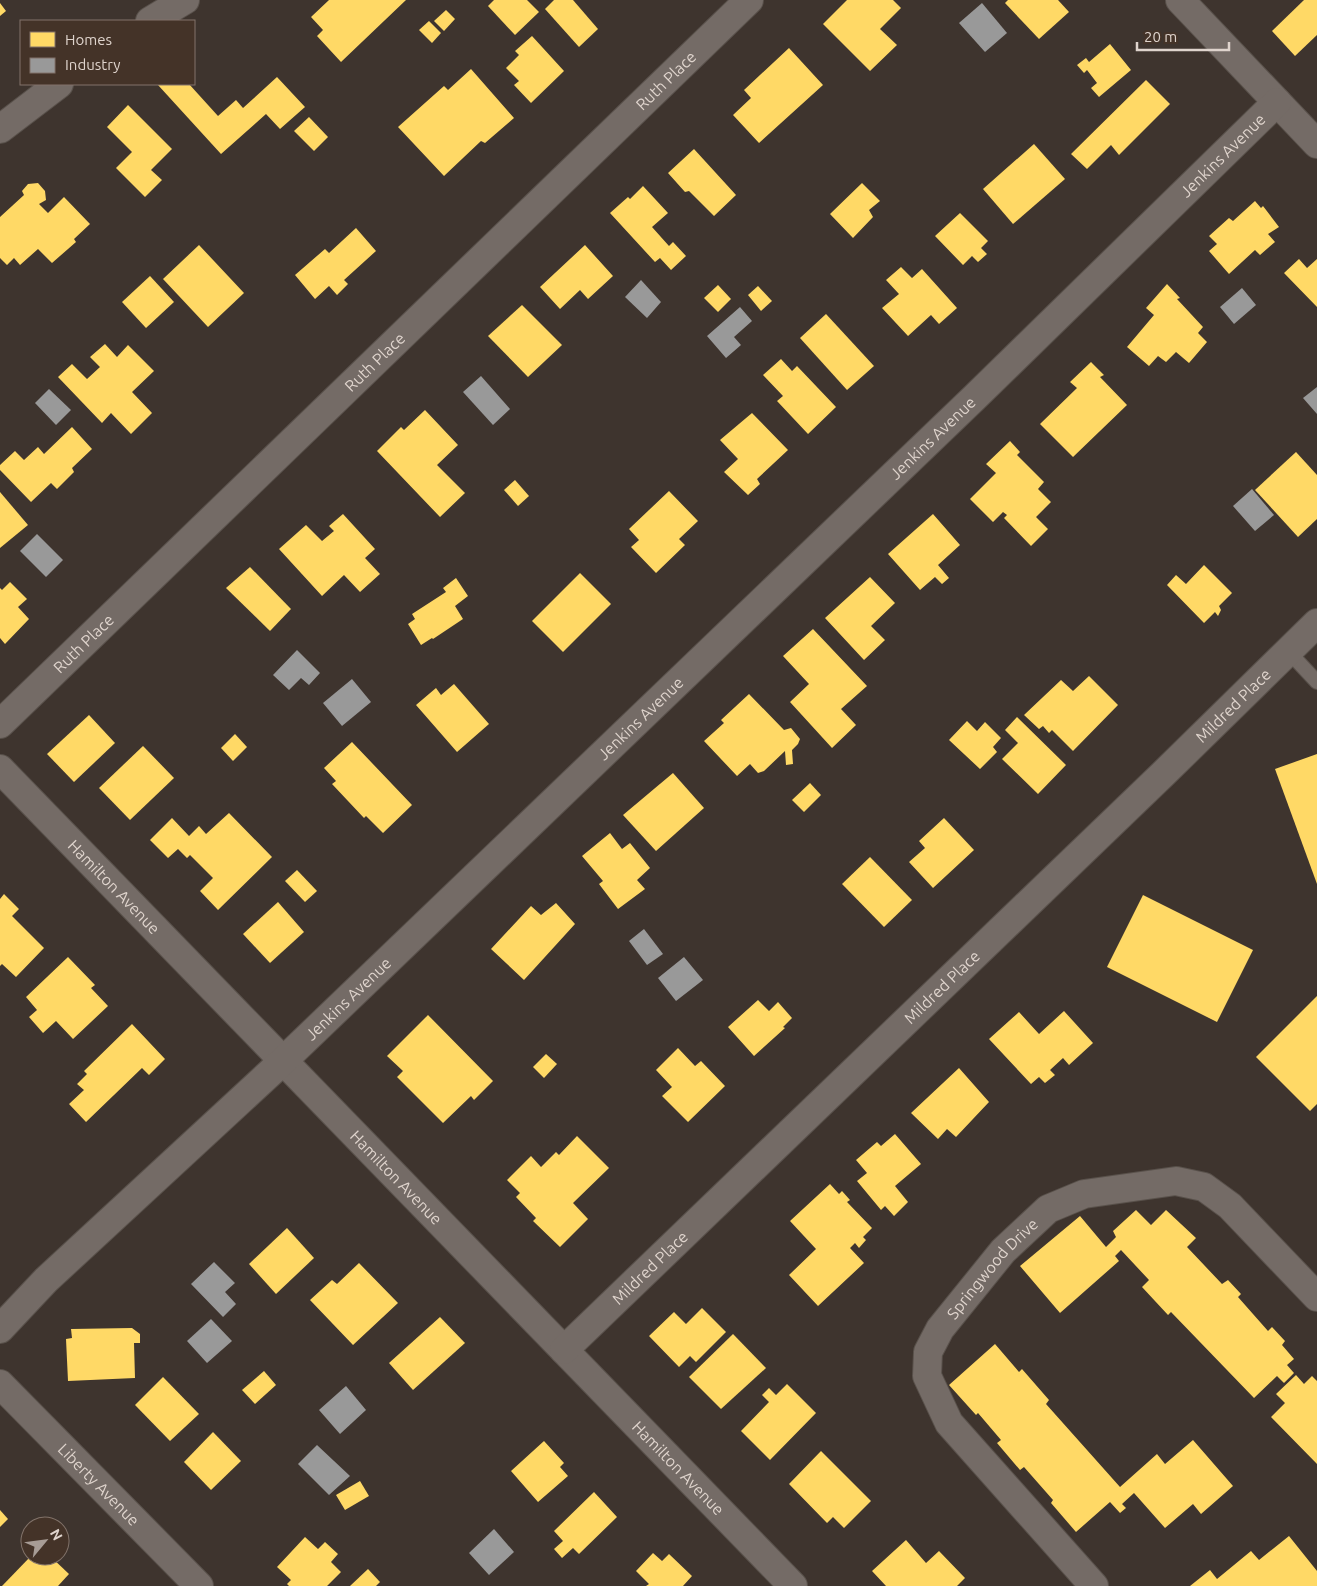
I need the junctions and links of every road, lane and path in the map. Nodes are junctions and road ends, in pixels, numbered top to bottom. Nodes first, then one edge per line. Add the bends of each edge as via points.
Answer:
1 (185, 0) edge
2 (749, 0) edge
3 (1180, 0) edge
4 (152, 20) edge
5 (58, 85) edge
6 (1277, 102) junction
7 (0, 129) edge
8 (1317, 144) edge
9 (1317, 623) edge
10 (1288, 651) junction
11 (1317, 682) edge
12 (0, 724) edge
13 (0, 769) edge
14 (283, 1061) junction
15 (1317, 1297) edge
16 (0, 1329) edge
17 (564, 1350) junction
18 (0, 1384) edge
19 (199, 1586) edge
20 (793, 1586) edge
21 (1094, 1586) edge

1 - 4 street
2 - 12 street, Ruth Place
3 - 6 street
5 - 7 street
6 - 8 street
6 - 14 street, Jenkins Avenue
9 - 10 street, Mildred Place
10 - 11 lane
10 - 17 street, Mildred Place
13 - 14 street, Hamilton Avenue
14 - 16 street, Jenkins Avenue via 46,1280
14 - 17 street, Hamilton Avenue
15 - 21 street, Springwood Drive via 1230,1206 1204,1187 1176,1181 1084,1194 1048,1208 1003,1251 940,1329 928,1352 927,1376 949,1423
17 - 20 street, Hamilton Avenue
18 - 19 street, Liberty Avenue

